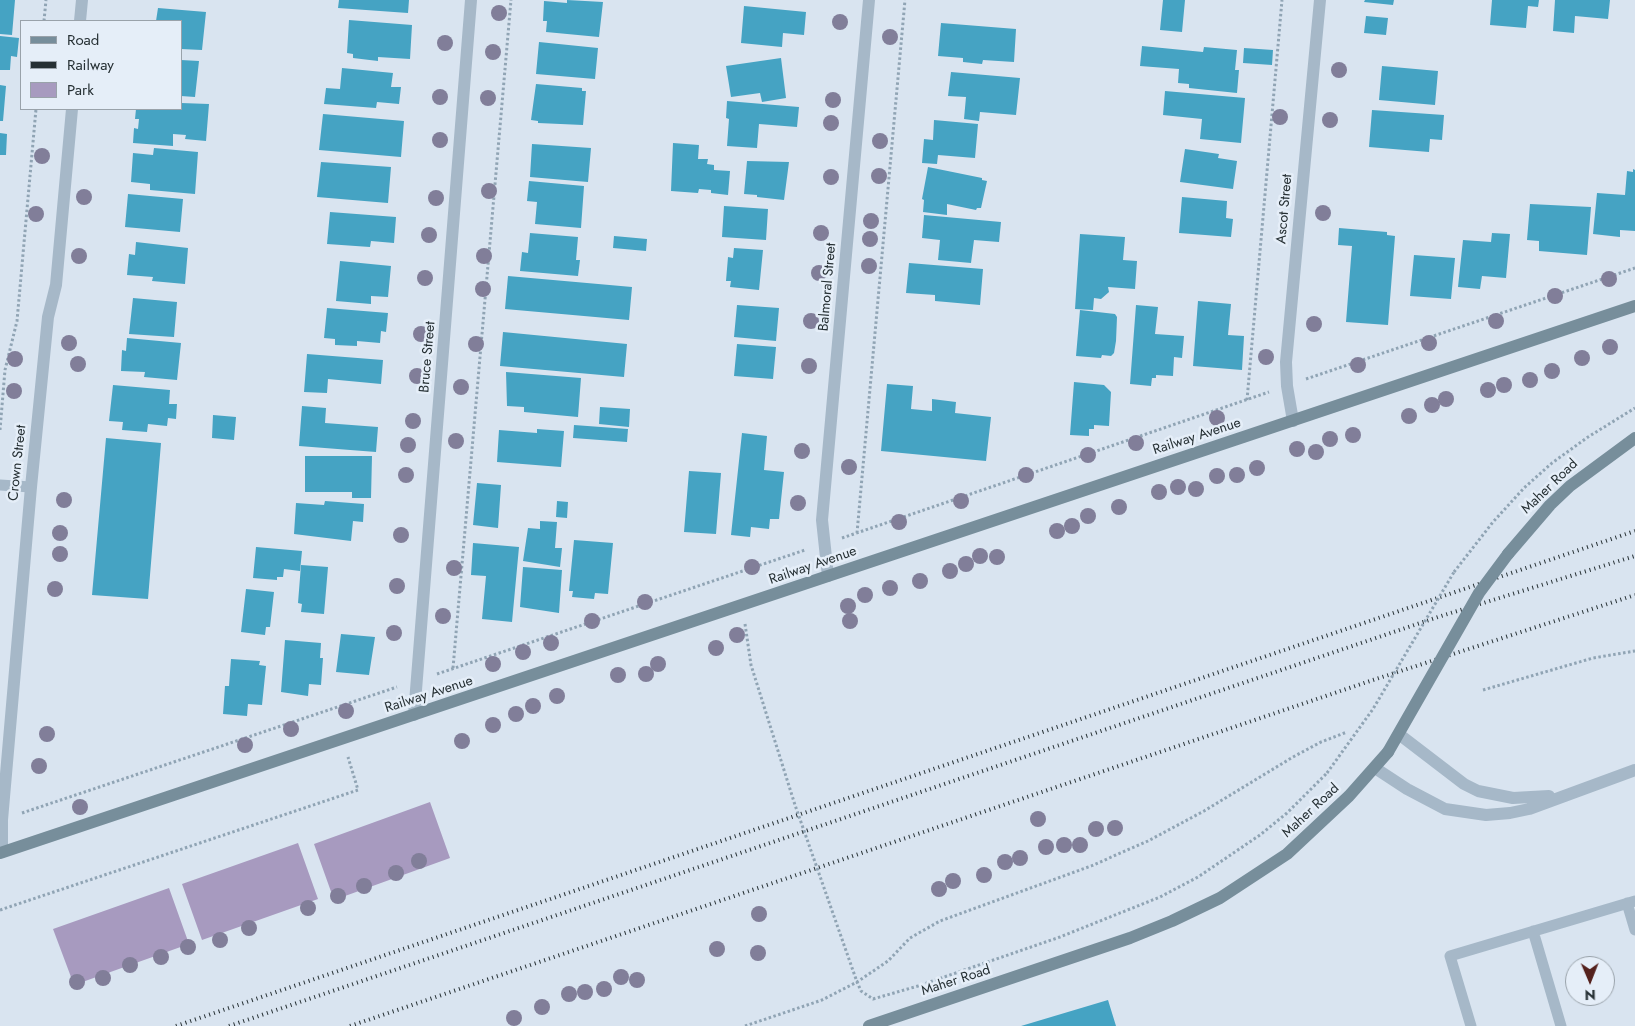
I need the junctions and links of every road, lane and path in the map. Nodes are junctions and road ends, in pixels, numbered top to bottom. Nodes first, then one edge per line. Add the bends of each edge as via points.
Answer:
1 (46, 0) edge
2 (82, 0) edge
3 (471, 0) edge
4 (511, 0) edge
5 (869, 0) edge
6 (905, 0) edge
7 (1282, 0) edge
8 (1320, 0) edge
9 (44, 20) edge
10 (80, 20) edge
11 (36, 110) edge
12 (72, 110) edge
13 (1635, 306) edge
14 (1247, 400) dead end
15 (1635, 408) edge
16 (1293, 421) junction
17 (0, 430) edge
18 (1635, 438) edge
19 (0, 485) edge
20 (30, 487) junction
21 (857, 533) dead end
22 (828, 576) junction
23 (739, 607) junction
24 (1635, 650) edge
25 (453, 668) dead end
26 (1483, 690) dead end
27 (414, 715) junction
28 (1347, 732) dead end
29 (1400, 735) junction
30 (342, 739) junction
31 (1375, 768) junction
32 (1635, 770) edge
33 (1573, 791) junction
34 (1, 852) edge
35 (1631, 902) edge
36 (0, 910) edge
37 (1635, 930) edge
38 (1533, 931) junction
39 (857, 982) junction
40 (745, 1026) edge
41 (869, 1026) edge
42 (1471, 1026) edge
43 (1561, 1026) edge

1 - 9 path
2 - 10 street
3 - 27 street, Bruce Street
4 - 25 path
5 - 22 street, Balmoral Street via 822,520
6 - 21 path
7 - 14 path
8 - 16 street, Ascot Street via 1286,362
11 - 17 path via 16,321 5,370
12 - 20 street, Crown Street via 56,285 48,317
13 - 16 street, Railway Avenue
15 - 39 path, bridge via 1552,463 1493,522 1454,572 1373,709 1327,772 1287,813 1238,851 1198,877 1144,904 1060,937 878,999 861,991
16 - 22 street, Railway Avenue
18 - 29 street, Maher Road, bridge via 1563,492 1508,554 1475,599
19 - 20 lane
20 - 34 street, Crown Street
22 - 23 street, Railway Avenue
23 - 27 street, Railway Avenue
23 - 39 path via 747,628 751,664 792,796
24 - 26 path via 1593,658
27 - 30 street, Railway Avenue
28 - 39 path via 1293,756 1148,841 1091,866 940,921 910,938 888,961
29 - 31 street, Maher Road, bridge
29 - 33 street via 1478,791 1518,798 1546,797
30 - 34 street, Railway Avenue
30 - 36 path via 358,790
31 - 33 street via 1434,804 1470,814 1520,812
31 - 41 street, Maher Road via 1287,854 1197,910 1121,941
32 - 33 street
35 - 37 lane
35 - 38 lane
38 - 42 lane via 1450,956
38 - 43 lane
39 - 40 path via 822,1000

